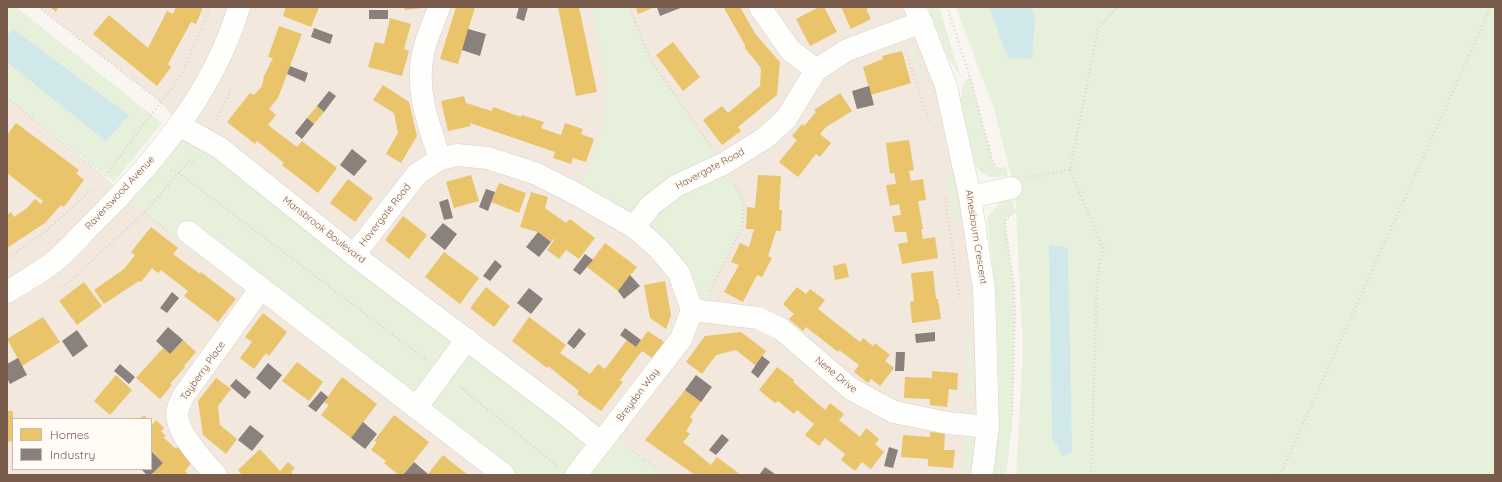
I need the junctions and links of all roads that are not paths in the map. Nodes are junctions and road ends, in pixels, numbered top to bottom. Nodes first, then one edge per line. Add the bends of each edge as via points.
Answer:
1 (239, 7) edge
2 (439, 7) edge
3 (760, 7) edge
4 (919, 15) edge
5 (816, 70) junction
6 (179, 125) junction
7 (440, 159) junction
8 (1018, 183) road end
9 (970, 197) junction
10 (634, 227) junction
11 (188, 232) dead end
12 (354, 255) junction
13 (261, 288) junction
14 (7, 292) edge
15 (696, 311) junction
16 (467, 339) junction
17 (416, 408) junction
18 (988, 427) junction
19 (605, 438) junction
20 (216, 475) edge
21 (504, 475) edge
22 (576, 475) edge
23 (982, 475) edge

1 - 6 street, Ravenswood Avenue via 209,79
2 - 7 street via 423,53 420,80 423,105
3 - 5 street via 790,50
4 - 5 street, Havergate Road via 883,37 847,50
4 - 9 street, Alnesbourn Crescent via 946,86
5 - 10 street, Havergate Road via 786,119 765,138 723,164 676,186 651,205
6 - 12 street, Mansbrook Boulevard via 220,148
6 - 14 street, Ravenswood Avenue via 122,194 51,264
7 - 10 street, Havergate Road via 457,154 488,158 537,174
7 - 12 street, Havergate Road via 418,174
8 - 9 street
9 - 18 street, Alnesbourn Crescent via 984,289
10 - 15 street, Havergate Road via 658,248 679,273
11 - 13 street
12 - 16 street, Mansbrook Boulevard
13 - 17 street
13 - 20 street, Tayberry Place via 184,395 177,410 183,435
15 - 18 street, Nene Drive via 758,318 781,329 851,389 894,412 948,423
15 - 19 street, Breydon Way via 681,339
16 - 17 street
16 - 19 street, Mansbrook Boulevard via 568,416
17 - 21 street
18 - 23 street, Alnesbourn Crescent
19 - 22 street, Breydon Way

